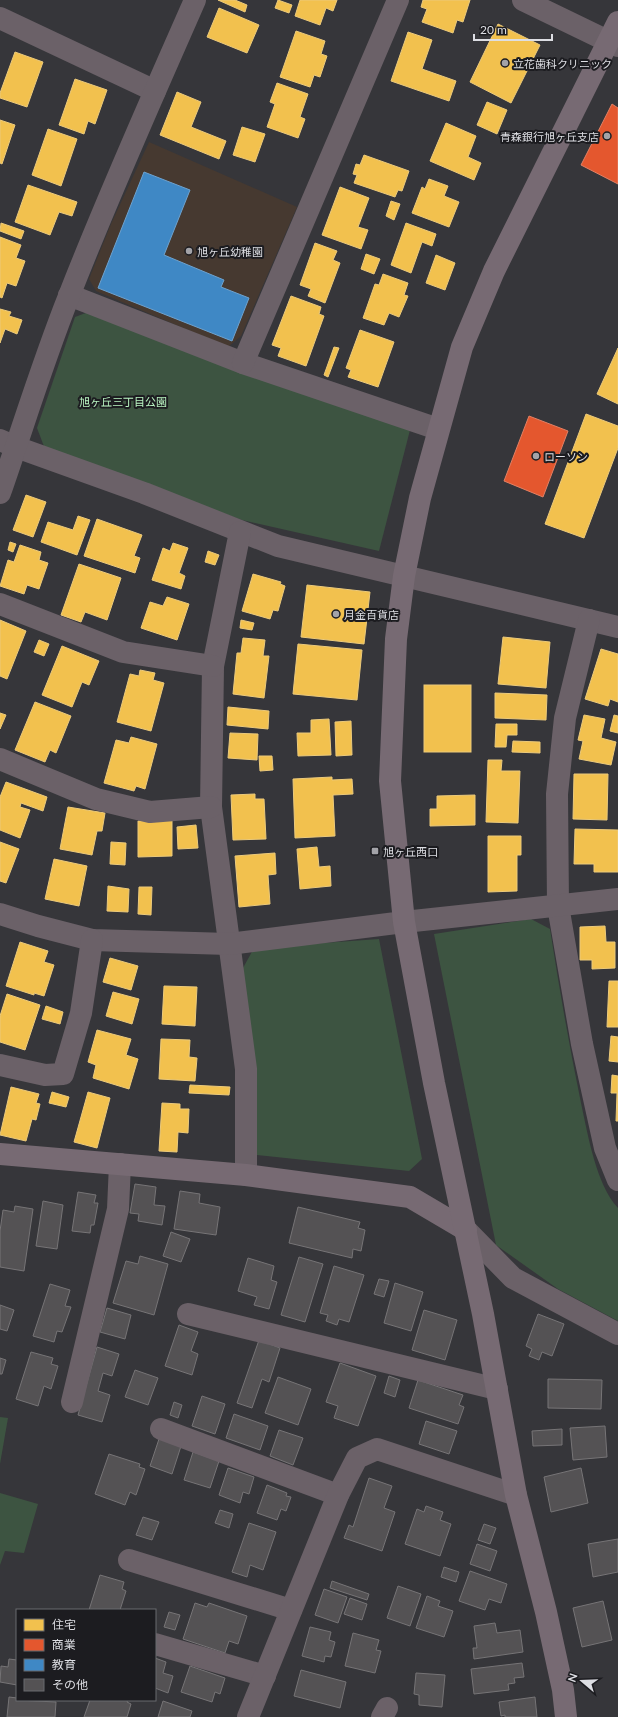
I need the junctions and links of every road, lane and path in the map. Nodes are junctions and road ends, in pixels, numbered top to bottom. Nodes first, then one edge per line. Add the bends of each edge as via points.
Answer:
1 (195, 0) edge
2 (398, 0) edge
3 (523, 0) edge
4 (618, 22) edge
5 (2, 25) edge
6 (613, 44) edge
7 (155, 91) junction
8 (69, 295) junction
9 (243, 363) junction
10 (438, 429) junction
11 (8, 443) edge
12 (0, 493) edge
13 (240, 532) junction
14 (404, 576) junction
15 (0, 604) edge
16 (589, 620) junction
17 (618, 627) edge
18 (213, 666) junction
19 (0, 759) edge
20 (211, 807) junction
21 (618, 899) edge
22 (558, 906) junction
23 (0, 914) edge
24 (404, 922) junction
25 (92, 940) junction
26 (229, 944) junction
27 (0, 1065) edge
28 (0, 1154) edge
29 (120, 1164) junction
30 (246, 1175) junction
31 (618, 1180) edge
32 (466, 1230) junction
33 (188, 1314) dead end
34 (618, 1334) edge
35 (497, 1389) junction
36 (72, 1402) dead end
37 (161, 1429) dead end
38 (338, 1495) junction
39 (516, 1495) junction
40 (129, 1560) dead end
41 (291, 1610) junction
42 (156, 1644) edge
43 (265, 1676) junction
44 (248, 1717) edge
45 (566, 1717) edge

1 - 7 street
2 - 9 street
3 - 6 street
4 - 6 street
5 - 7 street
6 - 10 street via 494,271 462,347
7 - 8 street
8 - 9 street
8 - 11 street
9 - 10 street
10 - 14 street
11 - 12 street
11 - 13 street via 144,493
13 - 14 street via 278,546
13 - 18 street
14 - 16 street
14 - 24 street via 396,639 390,781
15 - 18 street via 123,652
16 - 17 street
16 - 22 street via 565,718 557,794
18 - 20 street
19 - 20 street via 96,799 150,812
20 - 26 street
21 - 22 street
22 - 24 street
22 - 31 street via 584,1052 605,1148
23 - 25 street
24 - 26 street
24 - 32 street via 434,1083
25 - 26 street
25 - 27 street via 81,1013 63,1074 45,1075
26 - 30 street via 246,1069
28 - 29 street
29 - 30 street
29 - 36 street via 118,1209
30 - 32 street via 410,1197
32 - 34 street via 512,1278
32 - 35 street
33 - 35 street
35 - 39 street
37 - 38 street
38 - 39 street via 356,1458 377,1449
38 - 41 street
39 - 45 street via 546,1612
40 - 41 street
41 - 43 street
42 - 43 street
43 - 44 street

